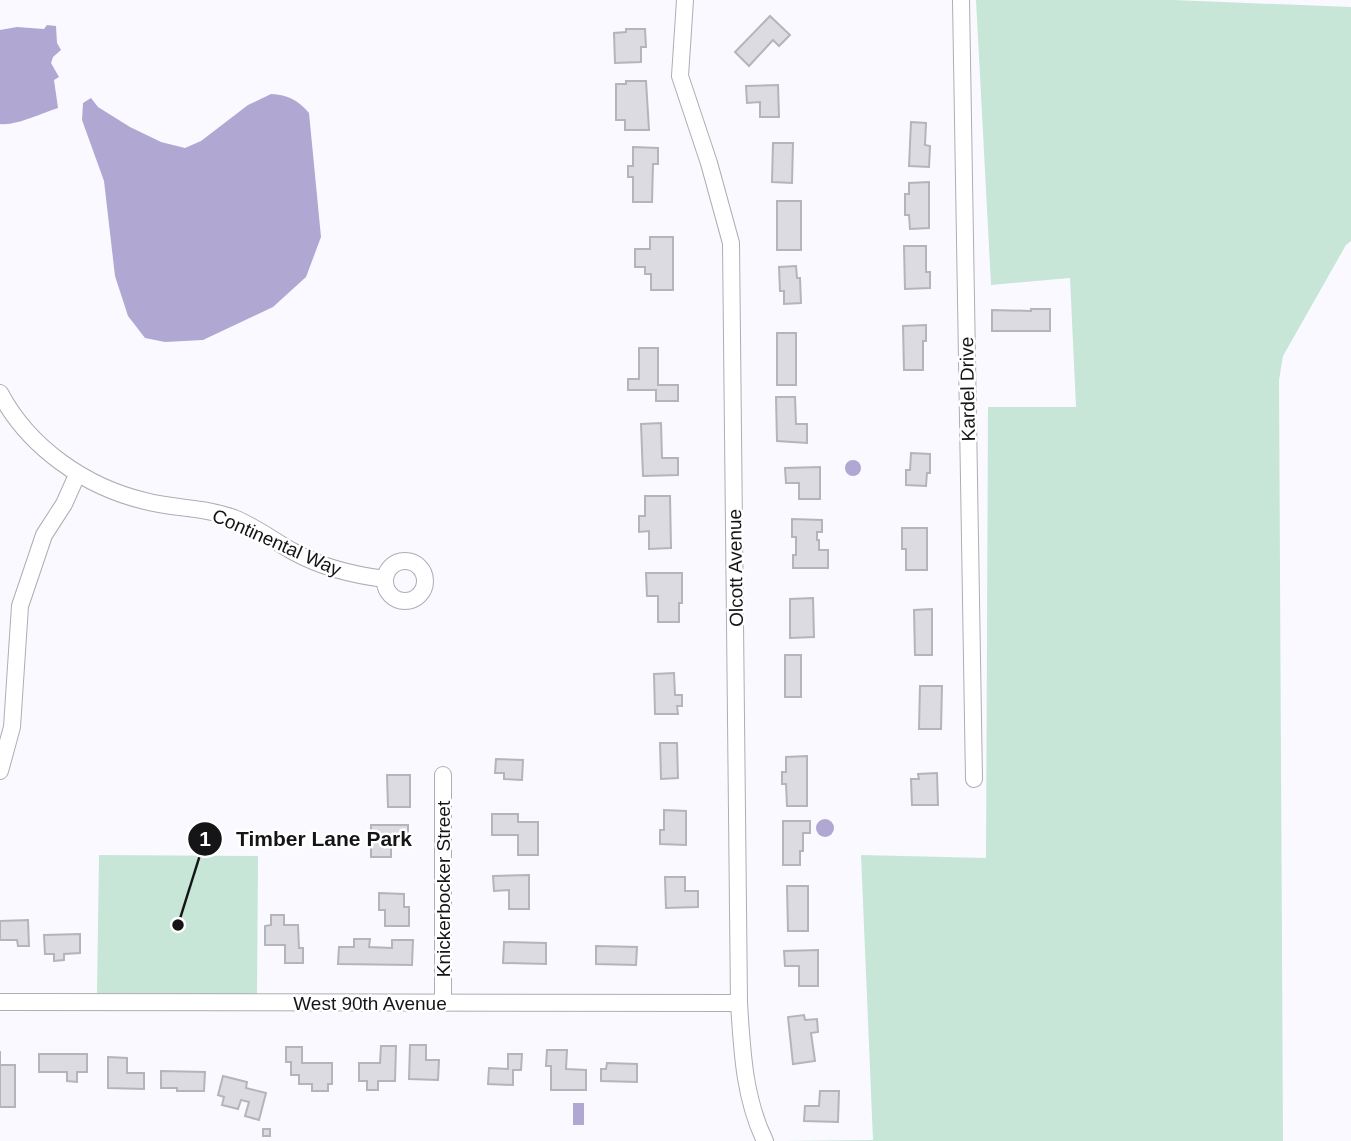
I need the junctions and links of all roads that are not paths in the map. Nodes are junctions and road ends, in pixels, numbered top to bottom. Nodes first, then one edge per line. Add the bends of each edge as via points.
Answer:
1 (685, 0) edge
2 (961, 0) edge
3 (0, 393) edge
4 (77, 475) junction
5 (385, 579) dead end
6 (0, 771) edge
7 (443, 775) dead end
8 (974, 779) dead end
9 (0, 1002) edge
10 (443, 1003) junction
11 (739, 1003) junction
12 (765, 1141) edge

1 - 11 street, Olcott Avenue via 680,76 731,243
2 - 8 street, Kardel Drive
3 - 4 street, Continental Way via 23,426
4 - 5 street, Continental Way via 145,501 217,512 313,562 352,575
4 - 6 street via 44,535 20,606 12,727
7 - 10 street, Knickerbocker Street
9 - 10 street, West 90th Avenue
10 - 11 street, West 90th Avenue
11 - 12 street, Olcott Avenue via 743,1069

